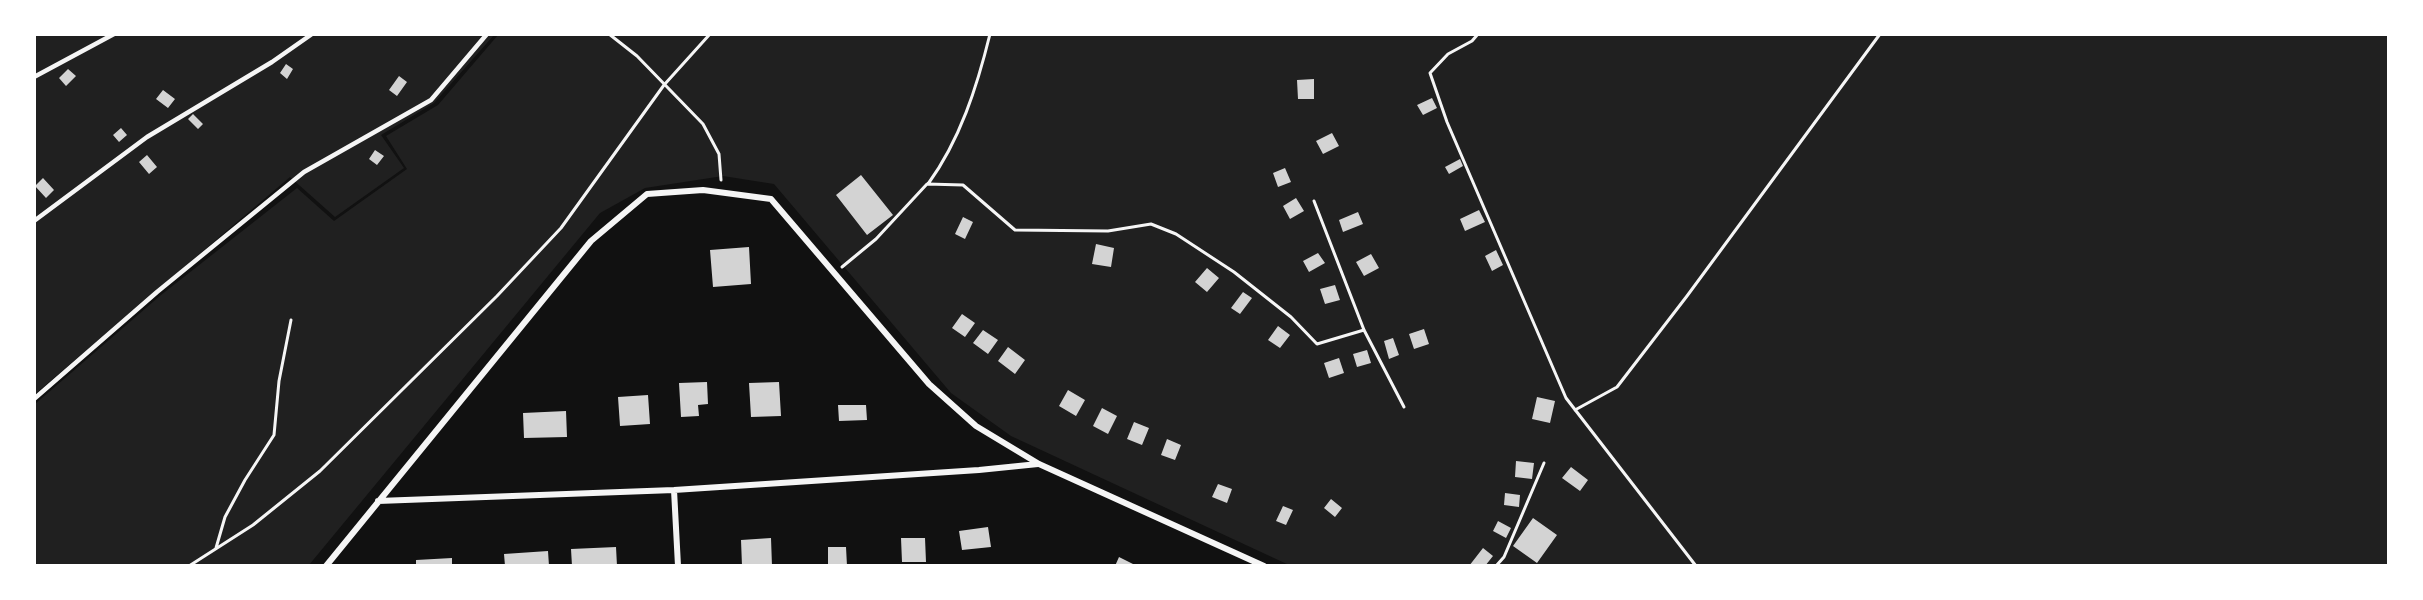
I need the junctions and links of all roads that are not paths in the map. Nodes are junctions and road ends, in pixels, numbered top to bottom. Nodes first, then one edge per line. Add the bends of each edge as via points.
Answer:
1 (114, 34) edge
2 (312, 34) edge
3 (488, 34) edge
4 (34, 77) edge
5 (34, 221) edge
6 (34, 399) edge
7 (1039, 464) junction
8 (674, 490) junction
9 (378, 501) junction
10 (326, 566) edge
11 (678, 566) edge
12 (1264, 566) edge

1 - 4 lane
2 - 5 lane via 147,137
3 - 6 lane via 431,100 304,172
7 - 8 street
7 - 9 street via 976,426 929,384 771,199 703,190 647,194 591,241
7 - 12 street
8 - 9 street
8 - 11 street
9 - 10 street

